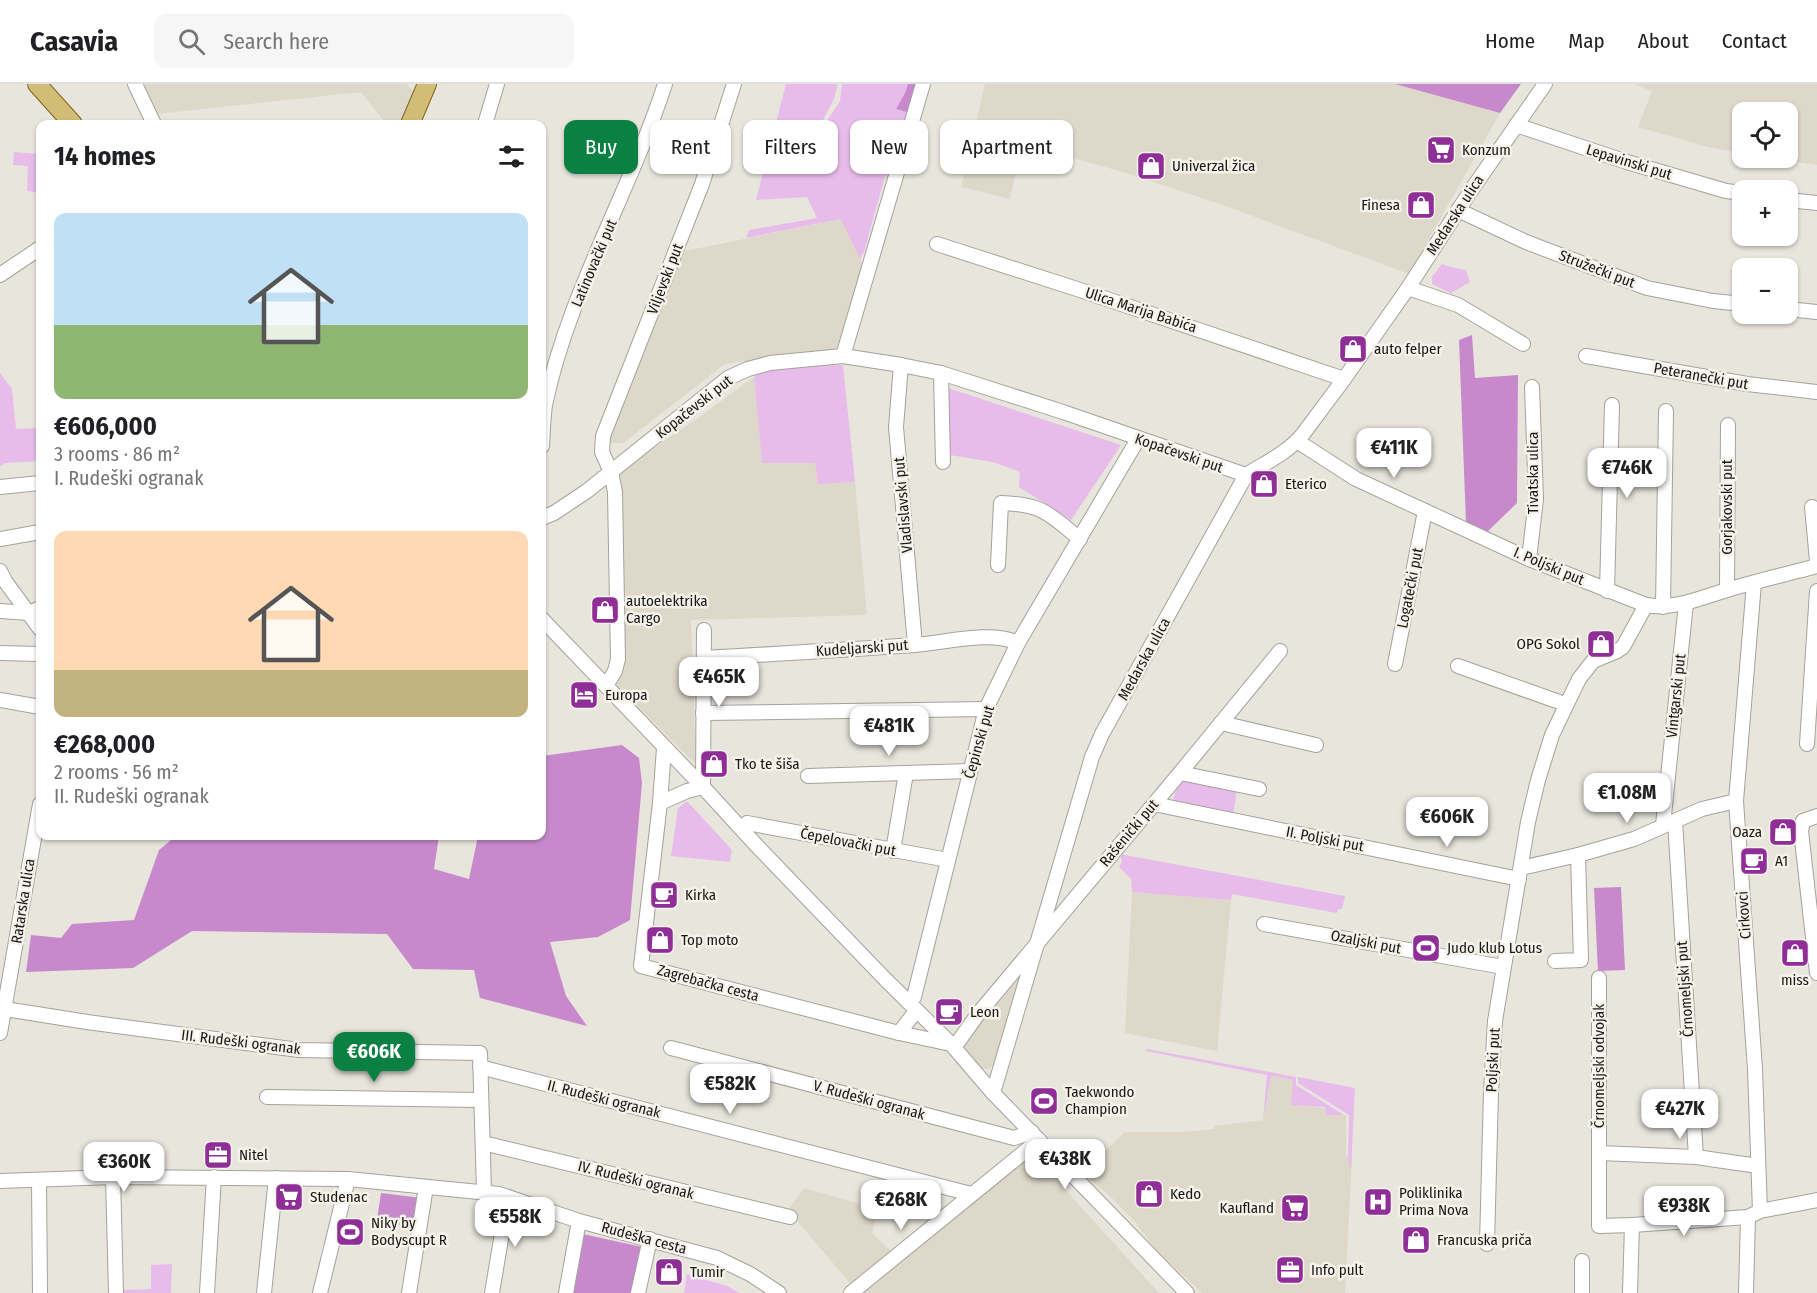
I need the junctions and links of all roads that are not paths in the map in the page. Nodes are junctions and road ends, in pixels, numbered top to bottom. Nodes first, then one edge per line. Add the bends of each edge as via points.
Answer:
1 (37, 84) edge
2 (135, 84) edge
3 (427, 84) edge
4 (497, 84) edge
5 (665, 84) edge
6 (734, 84) edge
7 (923, 84) edge
8 (1545, 84) edge
9 (69, 120) edge
10 (152, 120) edge
11 (412, 120) edge
12 (486, 120) edge
13 (1516, 125) junction
14 (1732, 192) edge
15 (1798, 201) edge
16 (1817, 203) edge
17 (1458, 210) junction
18 (937, 244) dead end
19 (36, 251) edge
20 (0, 275) edge
21 (1408, 288) junction
22 (1732, 302) edge
23 (1798, 310) edge
24 (1817, 312) edge
25 (1523, 344) dead end
26 (1586, 356) dead end
27 (843, 357) junction
28 (901, 365) junction
29 (941, 373) junction
30 (1344, 379) junction
31 (1532, 387) dead end
32 (1817, 392) edge
33 (546, 402) edge
34 (1612, 405) dead end
35 (1666, 411) dead end
36 (1728, 425) dead end
37 (1138, 439) junction
38 (1297, 441) junction
39 (943, 462) dead end
40 (611, 472) junction
41 (1246, 476) junction
42 (36, 483) edge
43 (0, 487) edge
44 (1812, 507) dead end
45 (1425, 511) junction
46 (546, 516) edge
47 (36, 533) edge
48 (0, 539) edge
49 (1080, 539) junction
50 (1529, 559) junction
51 (1817, 561) edge
52 (998, 565) dead end
53 (1817, 566) edge
54 (2, 578) edge
55 (1754, 583) junction
56 (1727, 590) junction
57 (1607, 591) junction
58 (1817, 591) edge
59 (1686, 603) junction
60 (1646, 604) junction
61 (1663, 607) junction
62 (0, 611) edge
63 (35, 611) edge
64 (546, 624) edge
65 (704, 630) dead end
66 (1018, 643) junction
67 (915, 645) junction
68 (1280, 651) dead end
69 (0, 653) edge
70 (36, 654) edge
71 (704, 658) junction
72 (1395, 664) dead end
73 (1458, 666) dead end
74 (606, 686) junction
75 (0, 700) edge
76 (1565, 704) junction
77 (36, 706) edge
78 (986, 709) junction
79 (704, 713) junction
80 (1221, 723) junction
81 (1807, 744) dead end
82 (1316, 745) dead end
83 (664, 748) junction
84 (970, 771) junction
85 (906, 773) junction
86 (1180, 774) junction
87 (808, 776) dead end
88 (704, 787) junction
89 (1259, 789) dead end
90 (1736, 801) junction
91 (660, 803) junction
92 (1154, 804) junction
93 (1817, 816) edge
94 (747, 823) dead end
95 (1669, 823) junction
96 (36, 827) edge
97 (893, 851) junction
98 (1578, 855) junction
99 (948, 860) junction
100 (1520, 873) junction
101 (1264, 924) dead end
102 (1038, 944) junction
103 (1816, 949) edge
104 (1555, 961) dead end
105 (1503, 967) junction
106 (1817, 973) edge
107 (1599, 978) dead end
108 (912, 1006) junction
109 (4, 1009) junction
110 (0, 1033) edge
111 (899, 1033) junction
112 (951, 1044) junction
113 (671, 1048) dead end
114 (480, 1060) junction
115 (993, 1093) junction
116 (267, 1097) dead end
117 (481, 1100) junction
118 (1035, 1136) junction
119 (483, 1143) junction
120 (1599, 1153) junction
121 (1696, 1157) junction
122 (1758, 1166) junction
123 (214, 1177) junction
124 (113, 1178) junction
125 (276, 1178) junction
126 (348, 1179) junction
127 (39, 1180) junction
128 (0, 1181) edge
129 (426, 1187) junction
130 (484, 1192) junction
131 (971, 1194) junction
132 (508, 1197) junction
133 (1817, 1200) edge
134 (1754, 1214) junction
135 (790, 1217) dead end
136 (579, 1221) junction
137 (1632, 1226) junction
138 (650, 1239) junction
139 (1487, 1244) dead end
140 (1582, 1261) dead end
141 (40, 1293) edge
142 (116, 1293) edge
143 (207, 1293) edge
144 (264, 1293) edge
145 (320, 1293) edge
146 (409, 1293) edge
147 (492, 1293) edge
148 (566, 1293) edge
149 (638, 1293) edge
150 (779, 1293) edge
151 (851, 1293) edge
152 (1187, 1293) edge
153 (1582, 1293) edge
154 (1630, 1293) edge
155 (1746, 1293) edge

1 - 9 main road
2 - 10 street
3 - 11 main road
4 - 12 street
5 - 33 street, Latinovački put via 651,127 567,327
6 - 40 street, Viljevski put via 702,184 603,436 602,452
7 - 27 street
8 - 13 street, Medarska ulica
13 - 14 street, Lepavinski put
13 - 17 street, Medarska ulica
15 - 16 street
17 - 21 street, Medarska ulica
17 - 22 street, Stružečki put via 1526,242 1647,288
18 - 30 street, Ulica Marija Babića
19 - 20 street
21 - 25 street via 1458,305
21 - 30 street, Medarska ulica
23 - 24 street
26 - 32 street, Peteranečki put
27 - 28 street, Kopačevski put
27 - 40 street, Kopačevski put via 770,363 728,378
28 - 29 street, Kopačevski put
28 - 67 street, Vladislavski put via 896,427
29 - 37 street, Kopačevski put
29 - 39 street
30 - 38 street, Medarska ulica
31 - 50 street, Tivatska ulica via 1536,500
34 - 57 street
35 - 61 street
36 - 56 street, Gorjakovski put
37 - 41 street, Kopačevski put
37 - 49 street, Čepinski put
38 - 41 street, Medarska ulica
38 - 45 street, I. Poljski put via 1356,479
40 - 46 street, Kopačevski put
40 - 74 street via 615,492 618,659
41 - 102 street, Medarska ulica via 1098,742
42 - 43 street
44 - 51 street
45 - 50 street, I. Poljski put
45 - 72 street, Logatečki put
47 - 48 street
49 - 52 street via 1034,506 1001,503
49 - 66 street, Čepinski put
50 - 57 street, I. Poljski put
53 - 55 street, I. Poljski put
54 - 63 street
55 - 56 street, I. Poljski put
55 - 90 street, Cirkovci
56 - 59 street, I. Poljski put
57 - 60 street, I. Poljski put
58 - 81 street
59 - 61 street, I. Poljski put
59 - 95 street, Vintgarski put
60 - 61 street, I. Poljski put
60 - 76 street via 1623,647 1588,666
62 - 63 street
64 - 74 street
65 - 71 street
66 - 67 street, Kudeljarski put via 995,637
66 - 78 street, Čepinski put
67 - 71 street, Kudeljarski put
68 - 80 street, Rašenički put
69 - 70 street
71 - 79 street
73 - 76 street
74 - 83 street
75 - 77 street
76 - 100 street via 1538,780
78 - 79 street
78 - 84 street, Čepinski put
79 - 88 street
80 - 82 street
80 - 86 street, Rašenički put
83 - 88 street
83 - 91 street, Zagrebačka cesta
84 - 85 street
84 - 99 street, Čepinski put
85 - 87 street
85 - 97 street
86 - 89 street
86 - 92 street, Rašenički put
88 - 91 street
88 - 108 street
90 - 95 street, II. Poljski put via 1702,809
90 - 122 street, Cirkovci
91 - 111 street, Zagrebačka cesta via 642,966
92 - 100 street, II. Poljski put
92 - 102 street, Rašenički put
93 - 103 street via 1803,820 1801,838
94 - 97 street, Čepelovački put
95 - 98 street, II. Poljski put via 1634,839
95 - 121 street, Črnomeljski put
96 - 109 street, Ratarska ulica
97 - 99 street, Čepelovački put
98 - 100 street, II. Poljski put
98 - 104 street via 1581,960
99 - 108 street, Čepinski put
100 - 105 street, Poljski put
101 - 105 street, Ozaljski put
102 - 112 street, Rašenički put via 958,1042
102 - 115 street, Medarska ulica
103 - 106 street
105 - 139 street, Poljski put via 1491,1092
107 - 120 street, Črnomeljski odvojak
108 - 111 street
108 - 112 street
109 - 110 street, Ratarska ulica
109 - 114 street, III. Rudeški ogranak via 299,1050
111 - 112 street, Zagrebačka cesta
112 - 115 street
113 - 118 street, V. Rudeški ogranak via 1014,1138
114 - 117 street
114 - 131 street, II. Rudeški ogranak
115 - 118 street
116 - 117 street
117 - 119 street
118 - 131 street
118 - 152 street
119 - 130 street
119 - 135 street, IV. Rudeški ogranak
120 - 121 street
120 - 137 street, Črnomeljski odvojak via 1599,1226
121 - 122 street
122 - 134 street, Cirkovci
123 - 124 street, Rudeška cesta
123 - 125 street, Rudeška cesta
123 - 143 street
124 - 127 street, Rudeška cesta
124 - 142 street
125 - 126 street, Rudeška cesta
125 - 144 street
126 - 129 street, Rudeška cesta
126 - 145 street
127 - 128 street, Rudeška cesta
127 - 141 street
129 - 130 street, Rudeška cesta
129 - 146 street
130 - 132 street, Rudeška cesta
131 - 151 street
132 - 136 street, Rudeška cesta
132 - 147 street
133 - 134 street
134 - 137 street
134 - 155 street, Cirkovci
136 - 138 street, Rudeška cesta
136 - 148 street
137 - 154 street
138 - 149 street
138 - 150 street, Rudeška cesta via 725,1261
140 - 153 street

